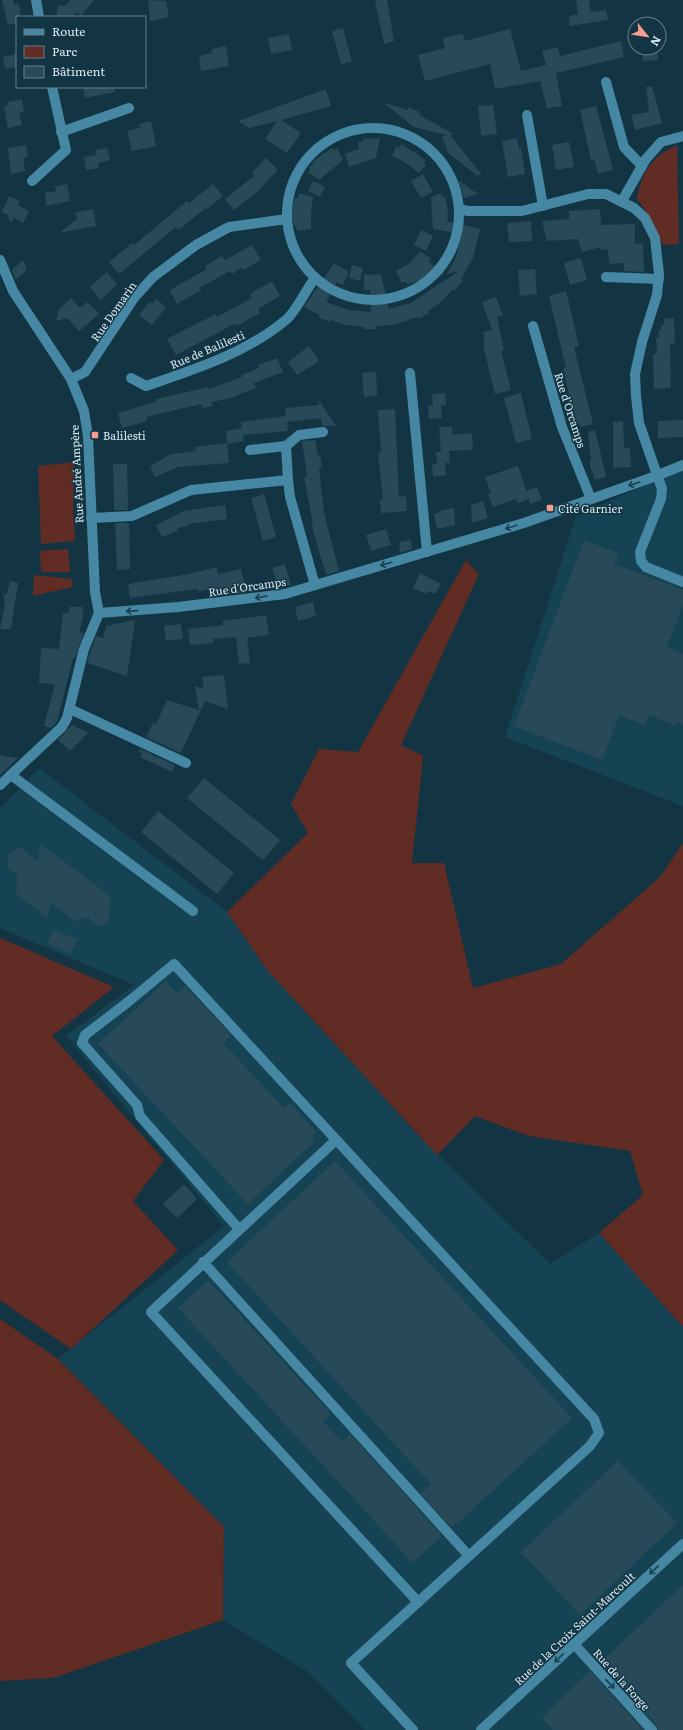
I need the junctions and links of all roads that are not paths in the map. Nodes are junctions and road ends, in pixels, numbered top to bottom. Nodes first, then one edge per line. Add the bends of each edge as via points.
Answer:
1 (36, 0) edge
2 (39, 16) edge
3 (606, 82) dead end
4 (52, 88) edge
5 (129, 108) dead end
6 (527, 115) dead end
7 (61, 132) junction
8 (683, 136) edge
9 (642, 166) junction
10 (32, 181) dead end
11 (622, 201) junction
12 (543, 206) junction
13 (459, 209) junction
14 (287, 219) junction
15 (0, 260) edge
16 (606, 277) dead end
17 (315, 278) junction
18 (659, 279) junction
19 (4, 283) edge
20 (533, 326) dead end
21 (410, 373) dead end
22 (131, 378) dead end
23 (71, 379) junction
24 (323, 432) dead end
25 (286, 446) junction
26 (250, 450) dead end
27 (683, 465) edge
28 (656, 476) junction
29 (288, 480) junction
30 (591, 499) junction
31 (91, 518) junction
32 (427, 552) junction
33 (683, 582) edge
34 (315, 585) junction
35 (99, 613) junction
36 (70, 709) junction
37 (186, 763) dead end
38 (11, 775) junction
39 (0, 785) edge
40 (193, 911) dead end
41 (336, 1140) junction
42 (239, 1229) junction
43 (203, 1262) junction
44 (683, 1544) edge
45 (469, 1556) junction
46 (418, 1602) junction
47 (574, 1644) junction
48 (413, 1730) edge
49 (481, 1730) edge
50 (652, 1730) edge

1 - 2 street
3 - 9 street via 624,147
4 - 7 street
5 - 7 street
6 - 12 street
7 - 10 street via 66,150
8 - 9 street via 661,142
9 - 11 street
11 - 12 street via 606,194 588,194
11 - 18 street via 645,218 654,238
12 - 13 street via 522,211
13 - 14 street via 454,185 446,169 426,146 404,134 369,129 356,130 333,138 314,152 298,172 289,194
13 - 17 street via 457,232 450,253 437,272 420,287 399,296 377,300 354,298 333,291
14 - 17 street via 291,240 300,261
14 - 23 street, Rue Domarin via 229,228 196,245 148,282 134,298 85,372
15 - 19 street, Rue André Ampère
16 - 18 street
17 - 22 street, Rue de Balilesti via 288,318 252,344 198,368 146,386
18 - 28 street via 635,374 640,423
19 - 23 street, Rue André Ampère
20 - 30 street, Rue d'Orcamps via 562,428
21 - 32 street
23 - 31 street, Rue André Ampère via 84,411 88,436
24 - 25 street via 299,435
25 - 26 street
25 - 29 street
27 - 28 street, Rue d'Orcamps
28 -> 30 street, Rue d'Orcamps
28 - 33 street via 662,489 661,499 640,552 641,560 646,566
29 - 31 street via 191,490 132,516
29 - 34 street via 290,497
30 -> 32 street, Rue d'Orcamps via 524,523
31 - 35 street, Rue André Ampère via 95,592
32 -> 34 street, Rue d'Orcamps
34 -> 35 street, Rue d'Orcamps via 285,594 236,601
35 - 36 street via 84,648
36 - 37 street
36 - 38 street via 62,727
38 - 39 street
38 - 40 street
41 - 42 street
41 - 42 street via 174,964 85,1035 82,1043 137,1105 140,1116
41 - 45 street via 594,1418 599,1432 590,1446
42 - 43 street
43 - 45 street
43 - 46 street via 151,1312
44 -> 47 street, Rue de la Croix Saint-Marcoult
45 - 46 street
46 - 48 street via 351,1663
47 -> 49 street, Rue de la Croix Saint-Marcoult
47 -> 50 street, Rue de la Forge

